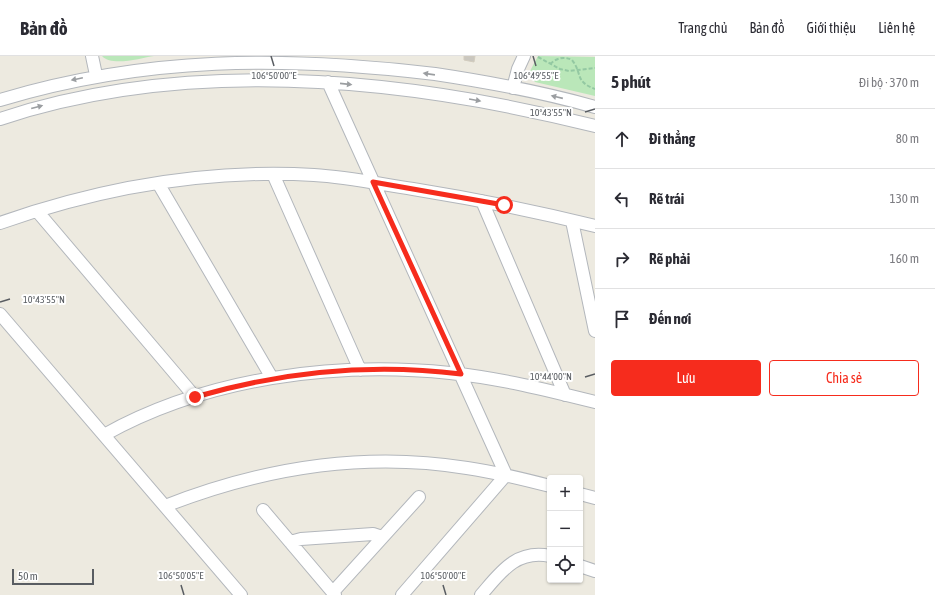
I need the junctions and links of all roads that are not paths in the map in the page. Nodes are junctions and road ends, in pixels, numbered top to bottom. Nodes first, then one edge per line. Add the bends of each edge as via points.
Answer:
1 (92, 56) edge
2 (524, 56) edge
3 (96, 75) junction
4 (328, 82) junction
5 (513, 88) junction
6 (0, 100) edge
7 (595, 106) edge
8 (0, 119) edge
9 (595, 126) edge
10 (273, 174) junction
11 (373, 182) junction
12 (158, 183) junction
13 (482, 201) junction
14 (37, 211) junction
15 (572, 221) junction
16 (0, 223) edge
17 (595, 226) edge
18 (0, 314) edge
19 (595, 331) edge
20 (360, 370) junction
21 (461, 374) junction
22 (272, 378) junction
23 (565, 395) junction
24 (195, 397) junction
25 (595, 402) edge
26 (104, 435) junction
27 (506, 475) junction
28 (547, 485) edge
29 (583, 495) edge
30 (419, 497) dead end
31 (595, 498) edge
32 (165, 506) junction
33 (263, 510) dead end
34 (382, 537) junction
35 (290, 542) junction
36 (547, 556) edge
37 (583, 567) edge
38 (595, 571) edge
39 (334, 594) edge
40 (241, 595) edge
41 (402, 595) edge
42 (481, 595) edge

1 - 3 street
2 - 5 street
5 -> 3 street via 412,71 293,60 207,61 142,67
3 -> 6 street
8 -> 4 street via 68,99 172,82 245,78
4 -> 9 street via 469,99
4 - 11 street
7 -> 5 street
10 - 11 street via 314,175
10 - 12 street
10 - 20 street
11 - 13 street
11 - 21 street
12 - 14 street via 110,192
12 - 22 street
13 - 15 street
13 - 23 street
14 - 16 street
14 - 24 street
15 - 17 street
15 - 19 street
18 - 26 street
20 - 21 street
20 - 22 street
21 - 23 street
21 - 27 street
22 - 24 street
23 - 25 street
24 - 26 street via 148,412
26 - 32 street
27 - 28 street
27 - 32 street via 412,462 328,464 245,479
27 - 41 street
29 - 31 street
30 - 34 street
32 - 40 street
33 - 35 street
34 - 35 street via 373,534
34 - 39 street
35 - 39 street
36 - 42 street via 531,556 512,562
37 - 38 street

